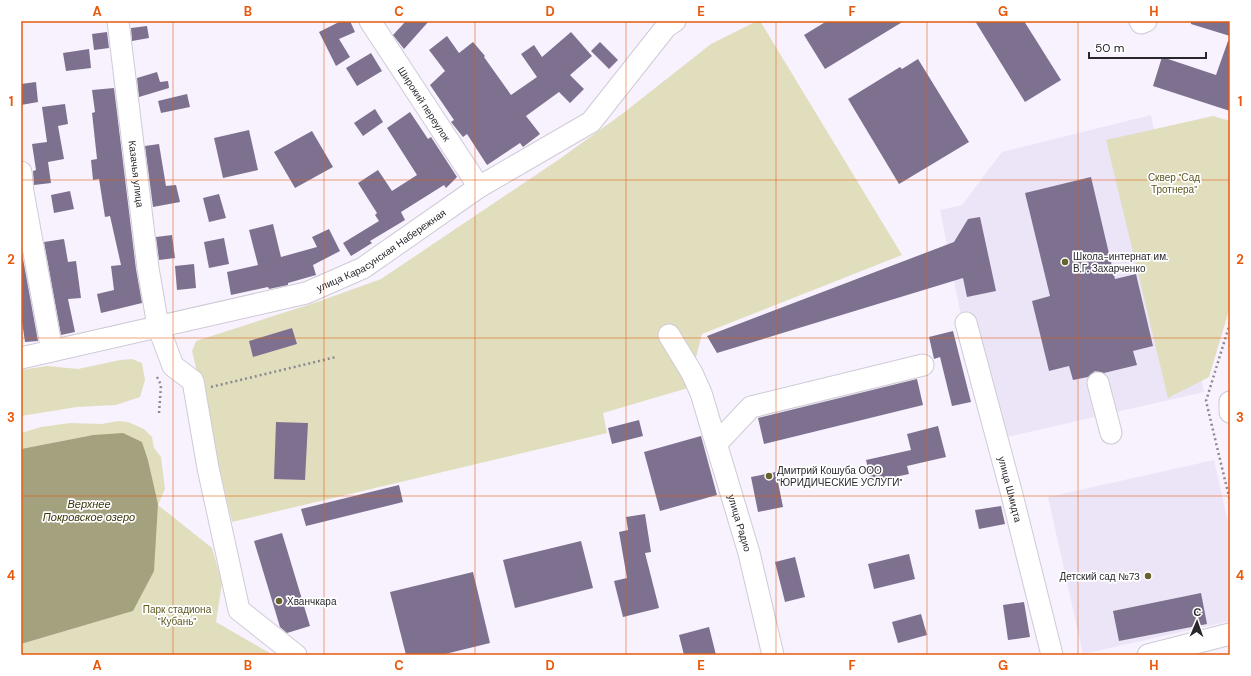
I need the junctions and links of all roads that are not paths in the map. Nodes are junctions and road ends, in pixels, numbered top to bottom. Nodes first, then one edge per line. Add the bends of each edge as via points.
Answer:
1 (118, 21) edge
2 (370, 21) edge
3 (675, 21) edge
4 (1140, 21) edge
5 (1146, 21) edge
6 (21, 172) edge
7 (479, 187) junction
8 (966, 323) dead end
9 (158, 326) junction
10 (669, 335) dead end
11 (52, 351) junction
12 (21, 358) edge
13 (923, 365) dead end
14 (1098, 383) dead end
15 (1230, 402) edge
16 (1230, 412) edge
17 (1111, 433) dead end
18 (717, 443) junction
19 (1230, 634) edge
20 (296, 655) edge
21 (773, 655) edge
22 (1052, 655) edge
23 (1148, 655) edge

1 - 9 street, Казачья улица via 148,268
2 - 7 street, Широкий переулок
3 - 7 street, улица Карасунская Набережная via 666,27 592,122
4 - 5 street
6 - 11 street
7 - 9 street, улица Карасунская Набережная via 363,268 306,293
8 - 22 street, улица Шмидта
9 - 11 street, улица Карасунская Набережная
9 - 20 street, Казачья улица via 173,366 193,381 208,468 239,610
10 - 18 street, улица Радио via 701,393
11 - 12 street, улица Карасунская Набережная
13 - 18 street via 751,407
14 - 17 street
15 - 16 street
18 - 21 street, улица Радио via 749,553
19 - 23 street

